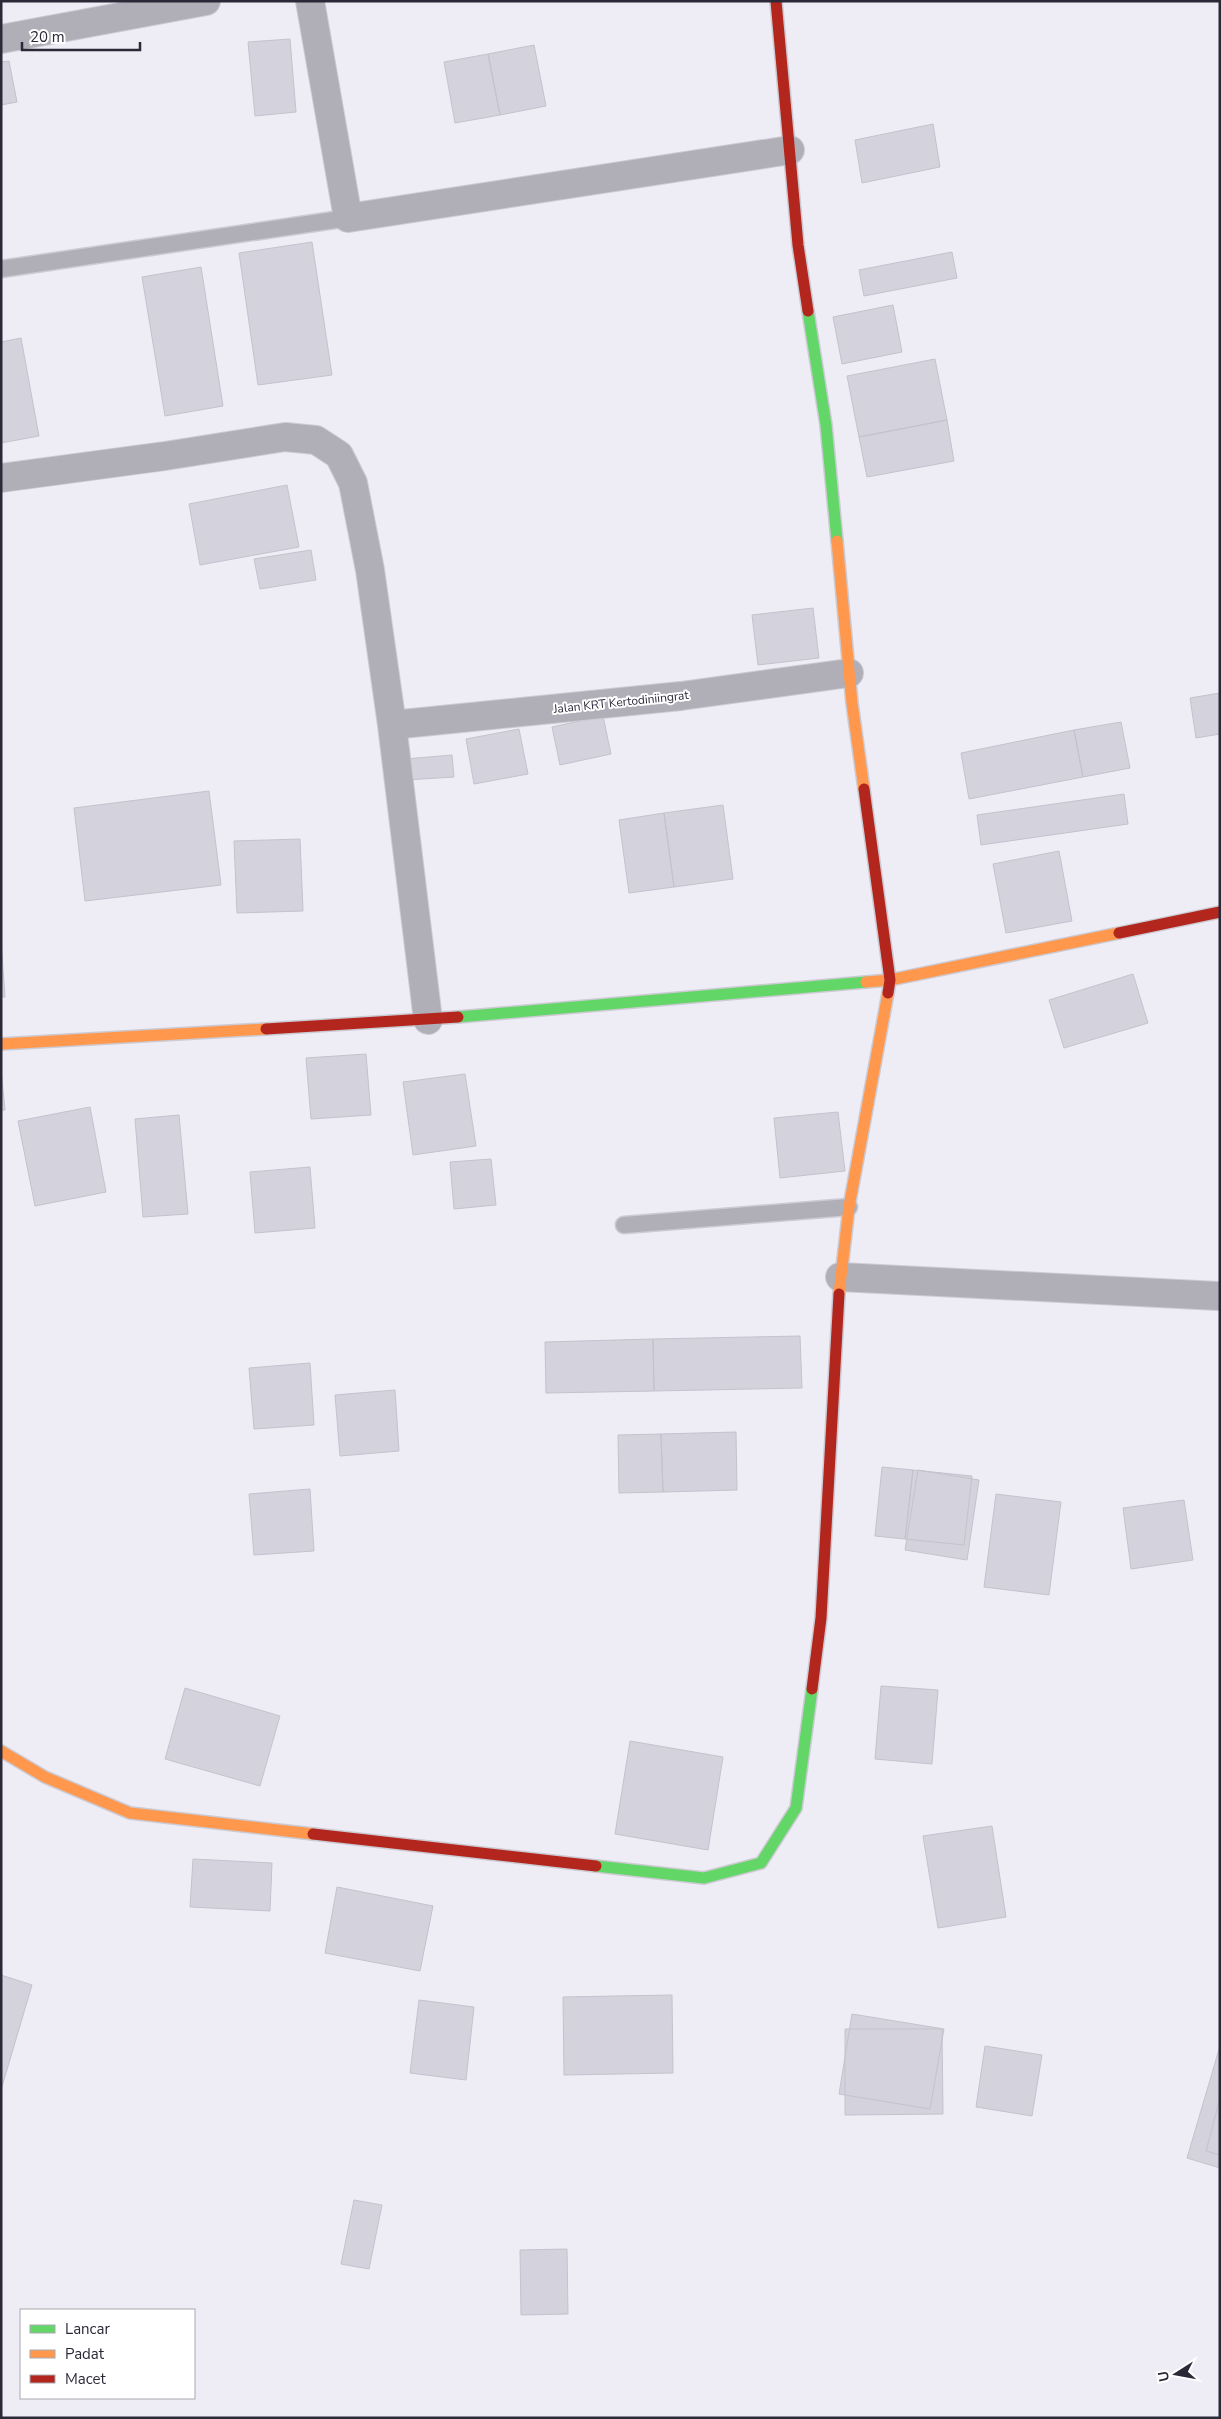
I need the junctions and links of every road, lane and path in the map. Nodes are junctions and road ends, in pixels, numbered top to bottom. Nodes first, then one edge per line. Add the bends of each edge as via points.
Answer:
1 (206, 1) edge
2 (310, 1) edge
3 (776, 1) edge
4 (1, 39) edge
5 (790, 150) junction
6 (348, 218) junction
7 (1, 269) edge
8 (1, 478) edge
9 (849, 673) junction
10 (392, 725) junction
11 (1220, 912) edge
12 (890, 980) junction
13 (428, 1020) junction
14 (1, 1044) edge
15 (849, 1207) junction
16 (624, 1226) dead end
17 (840, 1277) junction
18 (1218, 1296) dead end
19 (1, 1751) edge

1 - 4 street
2 - 6 street
3 - 5 street
5 - 6 street
5 - 9 street via 798,245 826,425
6 - 7 lane
8 - 10 street via 285,436 316,440 339,454 353,483 368,560
9 - 10 street, Jalan KRT Kertodiniingrat via 681,696
9 - 12 street
10 - 13 street
11 - 12 street
12 - 13 street
12 - 15 street
13 - 14 street
15 - 16 lane
15 - 17 street
17 - 18 street
17 - 19 street via 821,1618 796,1808 761,1863 704,1878 130,1813 45,1777

